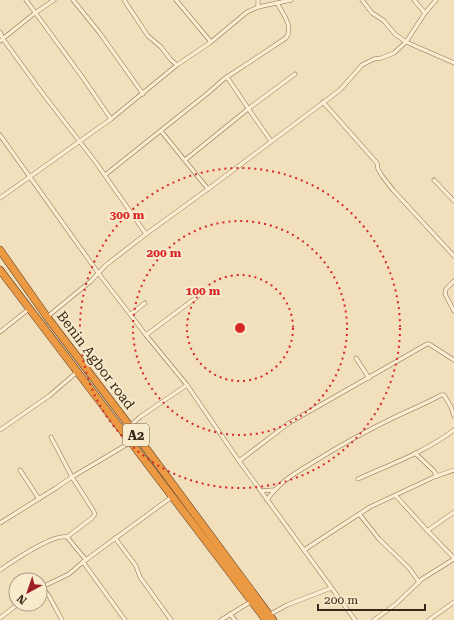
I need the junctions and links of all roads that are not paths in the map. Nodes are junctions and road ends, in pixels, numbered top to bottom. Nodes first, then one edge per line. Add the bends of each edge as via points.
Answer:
1 (26, 0) edge
2 (54, 0) edge
3 (73, 0) edge
4 (124, 0) edge
5 (176, 0) edge
6 (258, 0) edge
7 (291, 0) edge
8 (362, 0) edge
9 (414, 0) edge
10 (436, 0) edge
11 (277, 3) junction
12 (258, 6) junction
13 (35, 13) junction
14 (425, 13) junction
15 (0, 32) edge
16 (1, 40) edge
17 (211, 42) junction
18 (406, 42) junction
19 (454, 63) edge
20 (177, 65) junction
21 (295, 74) dead end
22 (227, 77) junction
23 (143, 94) junction
24 (323, 102) junction
25 (248, 109) junction
26 (111, 119) junction
27 (161, 131) junction
28 (0, 135) edge
29 (271, 141) junction
30 (80, 142) junction
31 (185, 160) junction
32 (105, 175) junction
33 (30, 176) junction
34 (434, 180) dead end
35 (208, 189) junction
36 (0, 198) edge
37 (454, 201) edge
38 (146, 234) junction
39 (0, 250) edge
40 (454, 256) edge
41 (0, 270) edge
42 (99, 274) junction
43 (454, 281) edge
44 (205, 291) dead end
45 (145, 303) dead end
46 (29, 309) junction
47 (454, 311) edge
48 (131, 314) junction
49 (47, 317) junction
50 (0, 332) edge
51 (146, 335) junction
52 (356, 358) dead end
53 (454, 360) edge
54 (78, 372) junction
55 (369, 378) junction
56 (187, 385) junction
57 (454, 416) edge
58 (130, 426) junction
59 (0, 430) edge
60 (454, 430) edge
61 (51, 437) dead end
62 (131, 442) junction
63 (415, 453) junction
64 (239, 461) junction
65 (20, 470) dead end
66 (454, 470) edge
67 (437, 476) junction
68 (72, 477) junction
69 (358, 479) dead end
70 (274, 490) junction
71 (261, 491) junction
72 (172, 496) junction
73 (396, 496) junction
74 (39, 499) junction
75 (267, 500) junction
76 (454, 512) edge
77 (360, 515) junction
78 (0, 523) edge
79 (427, 531) junction
80 (67, 537) junction
81 (115, 538) junction
82 (304, 550) junction
83 (454, 558) edge
84 (84, 561) junction
85 (0, 570) edge
86 (419, 582) junction
87 (48, 585) edge
88 (331, 588) junction
89 (48, 595) edge
90 (254, 599) junction
91 (454, 602) edge
92 (8, 612) edge
93 (230, 614) junction
94 (0, 618) edge
95 (270, 618) edge
96 (62, 620) edge
97 (125, 620) edge
98 (171, 620) edge
99 (221, 620) edge
100 (235, 620) edge
101 (355, 620) edge
102 (374, 620) edge
103 (429, 620) edge

1 - 13 street
2 - 13 street
3 - 23 street
4 - 20 street via 148,36
5 - 17 street
6 - 12 street
7 - 11 street
8 - 18 street via 372,13
9 - 14 street
10 - 14 street
11 - 12 street
11 - 22 street via 289,26 288,35
12 - 17 street
13 - 16 street
13 - 26 street
14 - 18 street
15 - 16 street
16 - 30 street
17 - 20 street
18 - 19 street
18 - 24 street via 394,54 362,65 340,90
20 - 23 street
21 - 25 street
22 - 25 street
22 - 27 street
23 - 26 street
24 - 29 street
24 - 40 street via 377,163 382,176 393,190
25 - 29 street
25 - 31 street
26 - 30 street
27 - 31 street
27 - 32 street
28 - 33 street
29 - 35 street
30 - 32 street
30 - 33 street
31 - 35 street
32 - 38 street
33 - 36 street
33 - 42 street
34 - 37 street
35 - 38 street
38 - 42 street via 106,265
39 - 49 highway, Benin Agbor road / A2
41 - 46 highway, Benin Agbor road / A2
42 - 48 street
42 - 49 street
43 - 47 street via 446,289 445,294
44 - 51 street
45 - 48 street
46 - 50 street
46 - 54 highway, Benin Agbor road / A2
48 - 51 street
49 - 58 highway, Benin Agbor road / A2
51 - 56 street
52 - 55 street
53 - 55 street via 428,344
54 - 59 street
54 - 62 highway, Benin Agbor road / A2
55 - 64 street via 290,423
56 - 58 street
56 - 64 street
57 - 70 street via 444,395 441,395 382,423 329,453 298,471
58 - 90 highway, Benin Agbor road / A2
60 - 63 street
61 - 68 street
62 - 68 street
62 - 72 highway, Benin Agbor road / A2
63 - 67 street
63 - 69 street
64 - 71 street
65 - 74 street
66 - 67 street
67 - 73 street
68 - 74 street
68 - 80 street via 95,514
70 - 71 street
70 - 75 street
71 - 75 street
72 - 81 street
72 - 90 highway, Benin Agbor road / A2
73 - 77 street via 370,507
73 - 79 street
74 - 78 street
75 - 82 street
76 - 79 street
77 - 82 street
77 - 86 street
79 - 83 street
80 - 84 street
80 - 85 street via 62,536 46,542
81 - 84 street
81 - 98 street
82 - 88 street
83 - 86 street
84 - 87 street via 70,574
84 - 97 street
86 - 102 street
88 - 95 street via 287,605
88 - 101 street
89 - 96 street
90 - 93 street
90 - 95 highway, Benin Agbor road / A2
91 - 103 street
92 - 94 street
93 - 99 street
93 - 100 street

